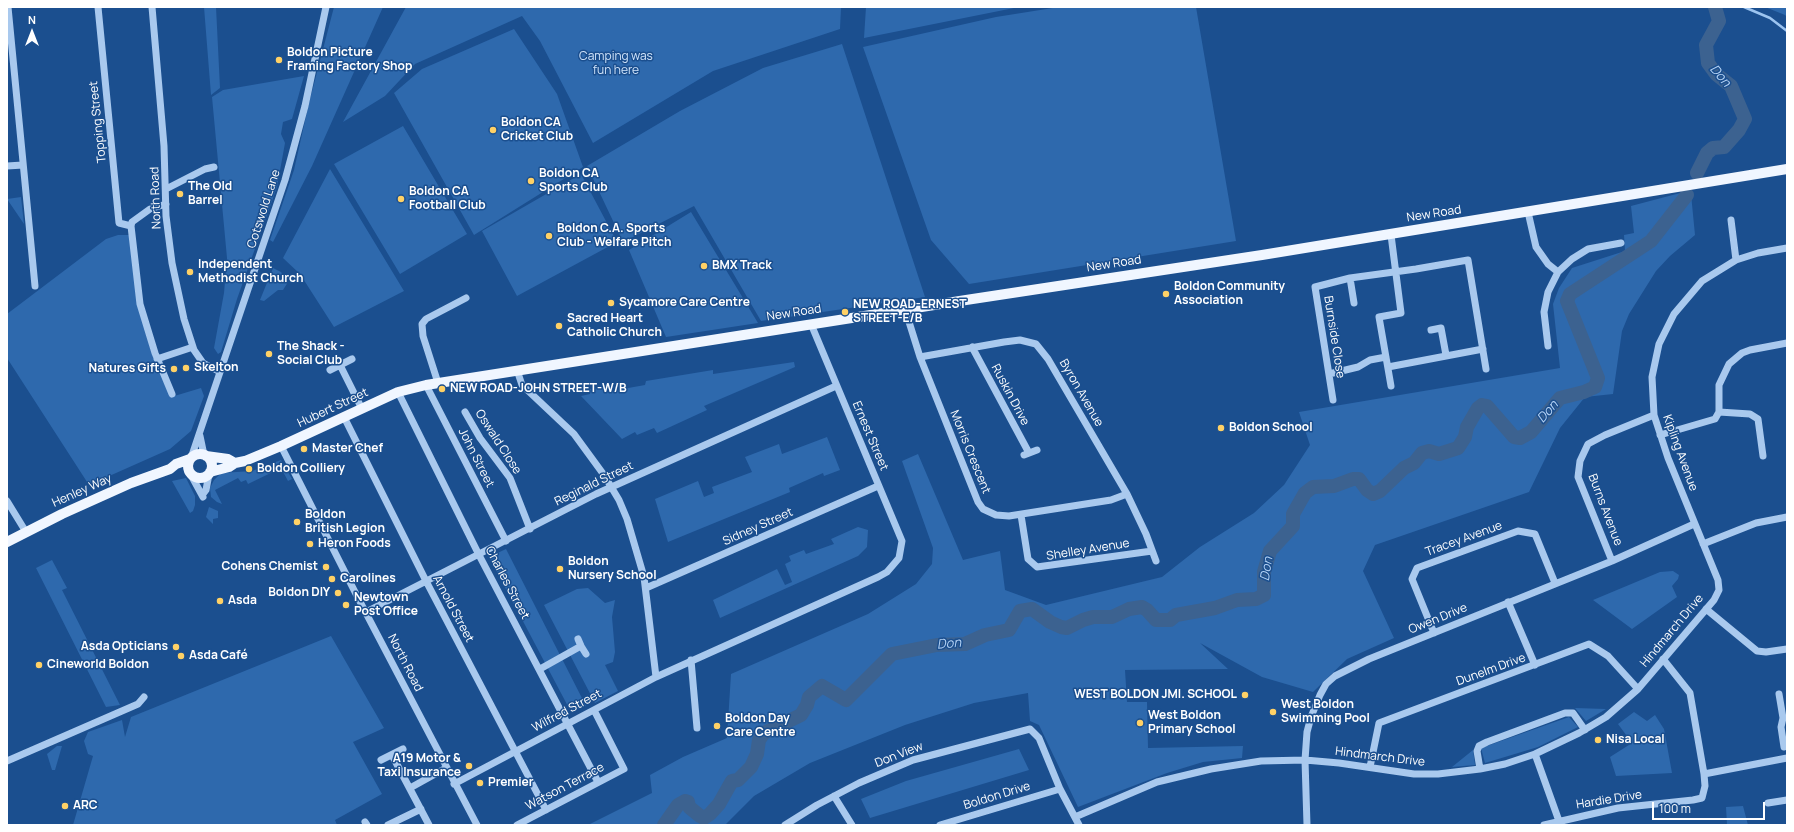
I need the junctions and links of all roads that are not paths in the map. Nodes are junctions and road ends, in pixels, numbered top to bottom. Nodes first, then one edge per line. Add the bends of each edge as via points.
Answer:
1 (8, 7) edge
2 (98, 7) edge
3 (152, 7) edge
4 (326, 7) edge
5 (23, 165) junction
6 (7, 166) edge
7 (214, 167) dead end
8 (1787, 169) edge
9 (166, 189) junction
10 (166, 204) junction
11 (1528, 212) junction
12 (1731, 220) dead end
13 (131, 226) junction
14 (1391, 235) junction
15 (1621, 243) dead end
16 (1787, 248) edge
17 (1736, 260) junction
18 (1396, 271) junction
19 (1558, 272) junction
20 (1350, 278) junction
21 (35, 286) dead end
22 (466, 298) dead end
23 (1354, 303) dead end
24 (904, 309) junction
25 (811, 324) junction
26 (1431, 330) dead end
27 (1787, 343) edge
28 (1548, 346) dead end
29 (193, 347) junction
30 (972, 347) junction
31 (1483, 349) junction
32 (1446, 355) junction
33 (920, 357) junction
34 (1386, 357) junction
35 (157, 359) junction
36 (352, 359) dead end
37 (340, 365) junction
38 (1388, 367) junction
39 (1486, 369) dead end
40 (330, 370) dead end
41 (517, 370) junction
42 (220, 372) junction
43 (1329, 374) junction
44 (441, 383) junction
45 (426, 385) junction
46 (836, 386) junction
47 (1391, 386) dead end
48 (398, 392) junction
49 (172, 394) dead end
50 (1333, 400) dead end
51 (362, 409) junction
52 (465, 412) dead end
53 (1719, 412) junction
54 (1654, 415) junction
55 (344, 418) junction
56 (1660, 435) junction
57 (200, 436) junction
58 (281, 446) junction
59 (1037, 450) dead end
60 (205, 456) junction
61 (1763, 456) dead end
62 (191, 458) junction
63 (235, 462) junction
64 (170, 469) junction
65 (190, 473) junction
66 (209, 473) junction
67 (612, 486) junction
68 (878, 486) junction
69 (1127, 494) junction
70 (7, 501) edge
71 (1021, 515) junction
72 (1787, 517) edge
73 (1694, 524) junction
74 (530, 529) junction
75 (26, 532) junction
76 (506, 541) junction
77 (7, 542) edge
78 (1703, 544) junction
79 (1152, 551) junction
80 (479, 554) junction
81 (899, 558) joint
82 (1612, 560) junction
83 (1156, 561) dead end
84 (426, 581) junction
85 (1555, 583) junction
86 (646, 588) junction
87 (1719, 590) joint
88 (1508, 602) junction
89 (1706, 609) junction
90 (366, 612) junction
91 (1434, 633) junction
92 (578, 639) dead end
93 (581, 646) junction
94 (1787, 649) edge
95 (586, 654) dead end
96 (1663, 659) junction
97 (691, 660) junction
98 (1535, 666) junction
99 (540, 669) junction
100 (656, 676) junction
101 (1638, 689) junction
102 (1779, 694) dead end
103 (144, 697) dead end
104 (594, 710) junction
105 (1785, 718) edge
106 (569, 723) junction
107 (697, 728) dead end
108 (1585, 730) junction
109 (1784, 747) dead end
110 (403, 749) dead end
111 (516, 750) junction
112 (1535, 754) junction
113 (392, 755) junction
114 (1787, 758) edge
115 (381, 760) dead end
116 (1305, 760) junction
117 (7, 761) edge
118 (1370, 767) junction
119 (446, 768) junction
120 (1480, 769) junction
121 (1704, 774) junction
122 (598, 782) junction
123 (454, 784) junction
124 (410, 788) junction
125 (1060, 789) junction
126 (834, 796) junction
127 (1787, 800) edge
128 (1768, 803) dead end
129 (421, 809) junction
130 (546, 810) junction
131 (1075, 817) junction
132 (1558, 822) junction
133 (388, 825) edge
134 (429, 825) edge
135 (477, 825) edge
136 (517, 825) edge
137 (786, 825) edge
138 (852, 825) edge
139 (940, 825) edge
140 (1079, 825) edge
141 (1307, 825) edge
142 (1544, 825) edge

1 - 5 street
2 - 13 street, Topping Street via 119,223
3 - 9 street, North Road
4 - 42 street, Cotswold Lane via 305,106 285,180
5 - 6 street
5 - 21 street
7 - 9 street
8 - 11 main road, New Road
9 - 10 street, North Road
10 - 13 street via 150,208 132,222
10 - 29 street, North Road via 172,263
11 - 14 main road, New Road
11 - 19 street via 1536,247 1548,264
12 - 17 street
13 - 35 street via 140,304
14 - 18 street
14 - 24 main road, New Road
15 - 19 street via 1588,249
16 - 17 street, Kipling Avenue
17 - 54 street, Kipling Avenue via 1693,290 1665,330 1659,344 1652,377
18 - 20 street, Burnside Close
18 - 31 street, Burnside Close via 1416,270 1468,260
18 - 34 street via 1401,313 1379,317
19 - 28 street via 1548,292 1544,312
20 - 23 street
20 - 43 street, Burnside Close via 1315,287
22 - 44 street via 426,319 422,324 423,336
24 - 25 main road, New Road
24 - 33 street, Morris Crescent
25 - 41 main road, New Road
25 - 46 street, Ernest Street
26 - 32 street via 1441,328
27 - 53 street via 1750,350 1728,364 1720,378
29 - 35 street
29 - 42 street, North Road via 203,363
30 - 33 street, Byron Avenue
30 - 59 street, Ruskin Drive via 1026,454
30 - 69 street, Byron Avenue via 1020,340 1036,344 1043,351
31 - 32 street
31 - 39 street
32 - 38 street
33 - 71 street, Morris Crescent via 978,502 983,509 996,515
34 - 38 street
34 - 43 street
35 - 49 street
36 - 37 street
37 - 40 street
37 - 51 street
38 - 47 street
41 - 44 main road, New Road
41 - 67 street via 522,385 574,434
42 - 57 street, Cotswold Lane
43 - 50 street, Burnside Close
44 - 45 main road, Hubert Street
45 - 48 main road, Hubert Street
45 - 76 street, John Street
46 - 67 street, Reginald Street
46 - 68 street, Ernest Street
48 - 51 main road, Hubert Street
48 - 80 street, Charles Street
51 - 55 main road, Hubert Street
52 - 74 street, Oswald Close via 480,438 510,478
53 - 56 street via 1711,421
53 - 61 street via 1750,414 1758,419
54 - 56 street, Kipling Avenue
54 - 82 street, Burns Avenue via 1588,444 1580,461 1578,477
55 - 58 main road, Hubert Street
55 - 84 street, Arnold Street
56 - 73 street, Kipling Avenue
57 - 60 street, Cotswold Lane
57 - 62 street, Cotswold Lane
58 - 63 main road, Hubert Street via 245,461
58 - 90 street, North Road
60 - 62 main road
60 - 63 main road, Hubert Street
60 - 66 main road via 211,462
62 - 64 main road, Henley Way
62 - 65 main road via 188,465
63 - 66 main road, Hubert Street via 229,467
64 - 65 main road, Henley Way
64 - 75 main road, Henley Way via 123,487
65 - 66 main road via 198,478
65 - 66 street via 203,496
67 - 74 street, Reginald Street
67 - 86 street via 627,519
68 - 81 street, Ernest Street via 902,541
68 - 86 street, Sidney Street
69 - 71 street, Morris Crescent via 1111,500
69 - 79 street, Byron Avenue
70 - 75 street
71 - 79 street, Shelley Avenue via 1028,559 1037,567
72 - 78 street via 1756,523
73 - 78 street, Kipling Avenue
73 - 82 street, Owen Drive
74 - 76 street, Reginald Street
75 - 77 main road, Henley Way
76 - 80 street, Reginald Street
78 - 87 street, Kipling Avenue via 1718,580
79 - 83 street, Byron Avenue
80 - 84 street, Reginald Street
80 - 99 street, Charles Street
81 - 97 street, Wilfred Street via 887,572 878,577
82 - 85 street, Owen Drive
84 - 90 street, Reginald Street
84 - 111 street, Arnold Street
85 - 88 street, Owen Drive
85 - 91 street, Tracey Avenue via 1535,534 1518,531 1417,568 1412,579
86 - 100 street
87 - 89 street, Hindmarch Drive
88 - 91 street, Owen Drive
88 - 98 street
89 - 94 street via 1757,651
89 - 96 street, Hindmarch Drive
90 - 119 street, North Road
91 - 116 street, Owen Drive via 1369,659 1335,676 1326,684 1311,717
92 - 93 street
93 - 95 street
93 - 99 street
96 - 101 street, Hindmarch Drive
96 - 121 street, Hardie Drive via 1690,693
97 - 100 street, Wilfred Street
97 - 107 street
98 - 101 street, Dunelm Drive via 1589,644 1608,656
98 - 118 street, Dunelm Drive via 1379,723
99 - 106 street, Charles Street
100 - 104 street, Wilfred Street
101 - 108 street, Hindmarch Drive
102 - 105 street
103 - 117 street via 138,704
104 - 106 street, Wilfred Street
104 - 122 street, Watson Terrace via 624,769
105 - 109 street via 1781,728
106 - 111 street, Wilfred Street
106 - 122 street, Charles Street
108 - 112 street, Hindmarch Drive
108 - 120 street via 1573,713 1565,713 1479,746 1477,751
110 - 113 street
111 - 123 street, Wilfred Street
111 - 130 street, Arnold Street
112 - 120 street, Hindmarch Drive
112 - 132 street
113 - 115 street
113 - 124 street
114 - 121 street
116 - 118 street, Hindmarch Drive
116 - 131 street, Hindmarch Drive via 1261,762 1189,774 1136,790
116 - 141 street, Owen Drive
118 - 120 street, Hindmarch Drive via 1414,774
119 - 123 street, North Road
119 - 124 street
121 - 132 street, Hardie Drive via 1702,798 1618,808
122 - 130 street, Watson Terrace
123 - 135 street, North Road
124 - 129 street
125 - 126 street, Don View via 1039,738 1030,729 913,760
125 - 131 street
125 - 139 street, Boldon Drive
126 - 137 street, Don View
126 - 138 street
127 - 128 street
129 - 133 street
129 - 134 street
130 - 136 street, Watson Terrace
131 - 140 street
132 - 142 street, Hardie Drive

